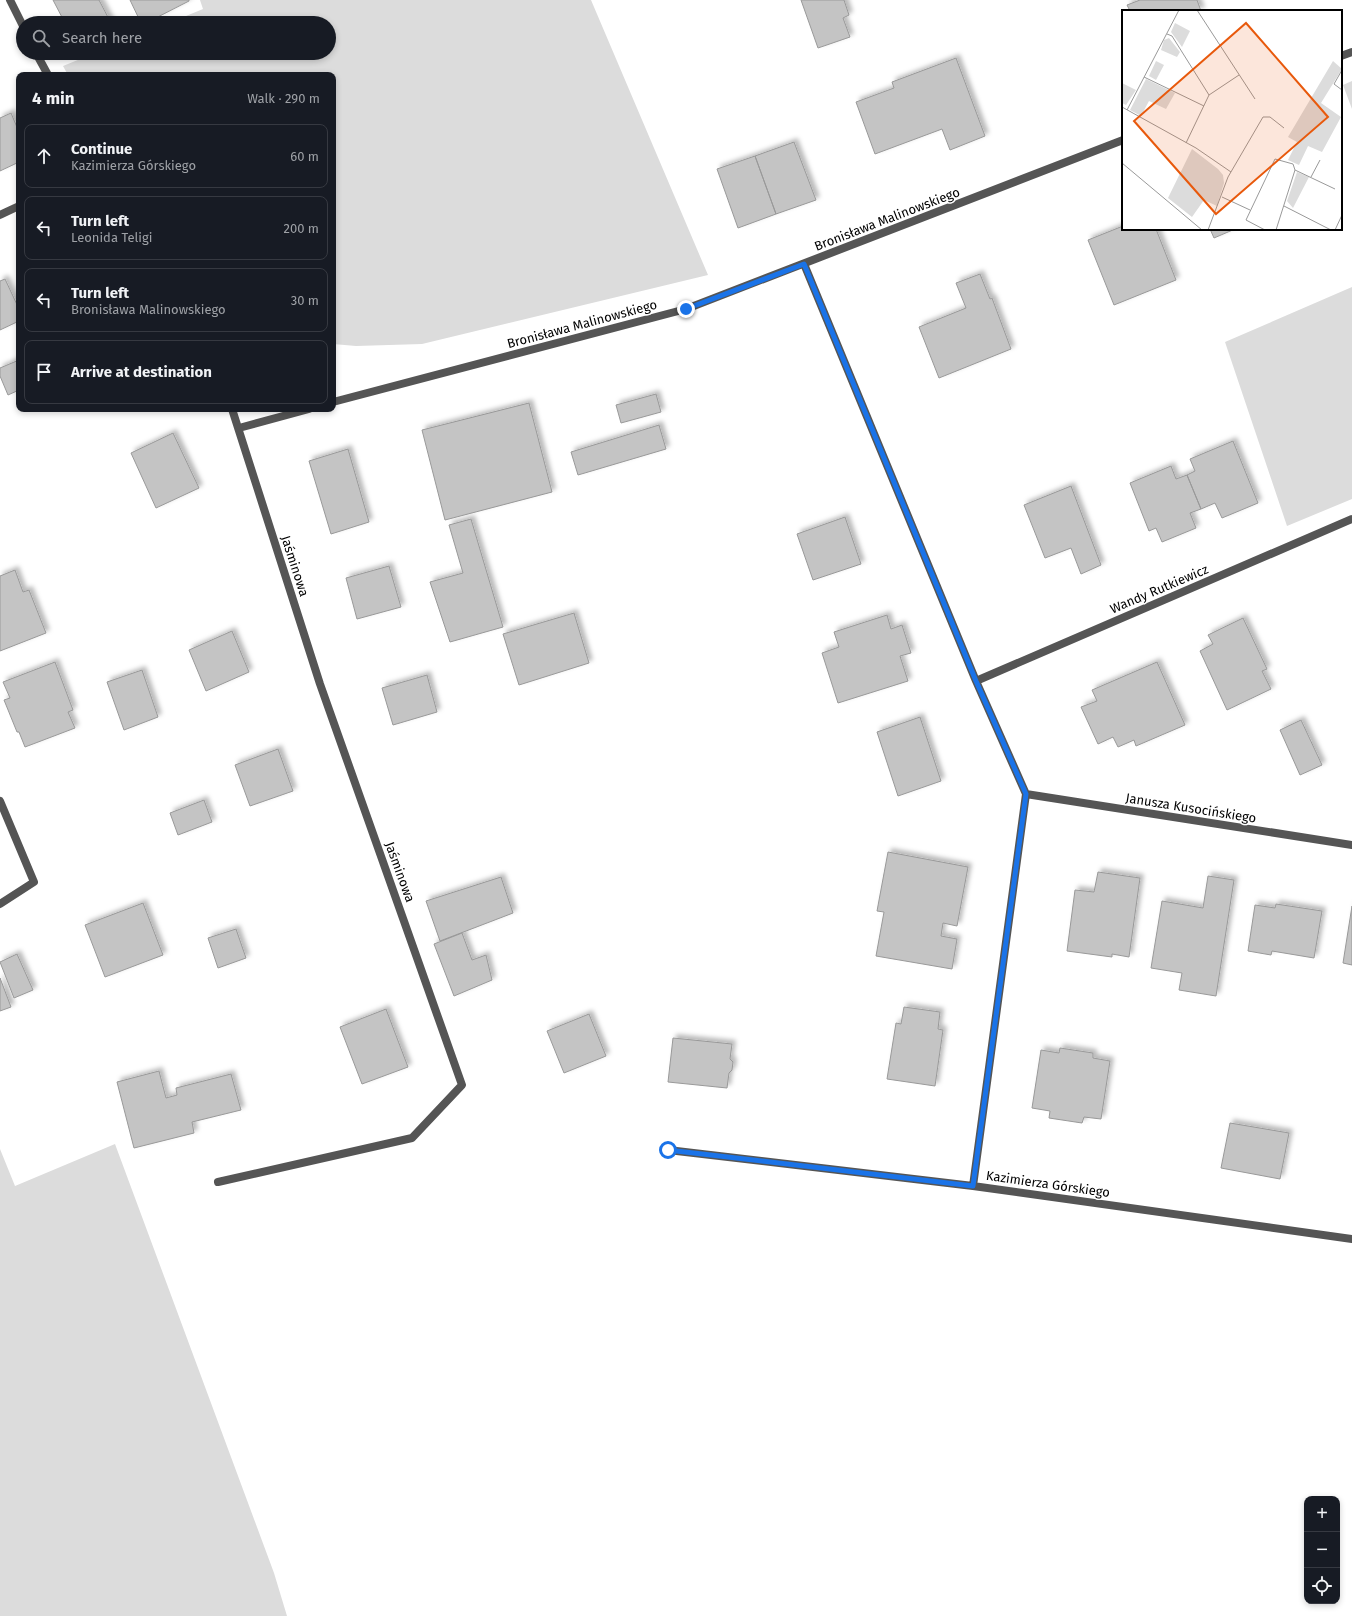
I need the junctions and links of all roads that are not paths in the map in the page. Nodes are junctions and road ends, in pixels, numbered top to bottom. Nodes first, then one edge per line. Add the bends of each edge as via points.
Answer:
1 (10, 0) edge
2 (18, 16) edge
3 (1352, 52) edge
4 (1342, 56) edge
5 (40, 60) edge
6 (46, 72) edge
7 (1122, 140) edge
8 (16, 207) edge
9 (0, 215) edge
10 (804, 264) junction
11 (336, 401) edge
12 (233, 412) edge
13 (297, 412) edge
14 (238, 428) junction
15 (1352, 519) edge
16 (976, 681) junction
17 (1026, 794) junction
18 (0, 801) edge
19 (1352, 845) edge
20 (0, 904) edge
21 (668, 1150) dead end
22 (218, 1182) dead end
23 (973, 1186) junction
24 (1352, 1239) edge

1 - 2 street
3 - 4 street
5 - 6 street
7 - 10 street, Bronisława Malinowskiego
8 - 9 street
10 - 11 street, Bronisława Malinowskiego via 686,309
10 - 16 street
12 - 14 street, Jaśminowa
13 - 14 street
14 - 22 street, Jaśminowa via 320,684 462,1085 412,1138
15 - 16 street, Wandy Rutkiewicz
16 - 17 street
17 - 19 street, Janusza Kusocińskiego
17 - 23 street
18 - 20 street via 34,882
21 - 23 street, Kazimierza Górskiego
23 - 24 street, Kazimierza Górskiego

